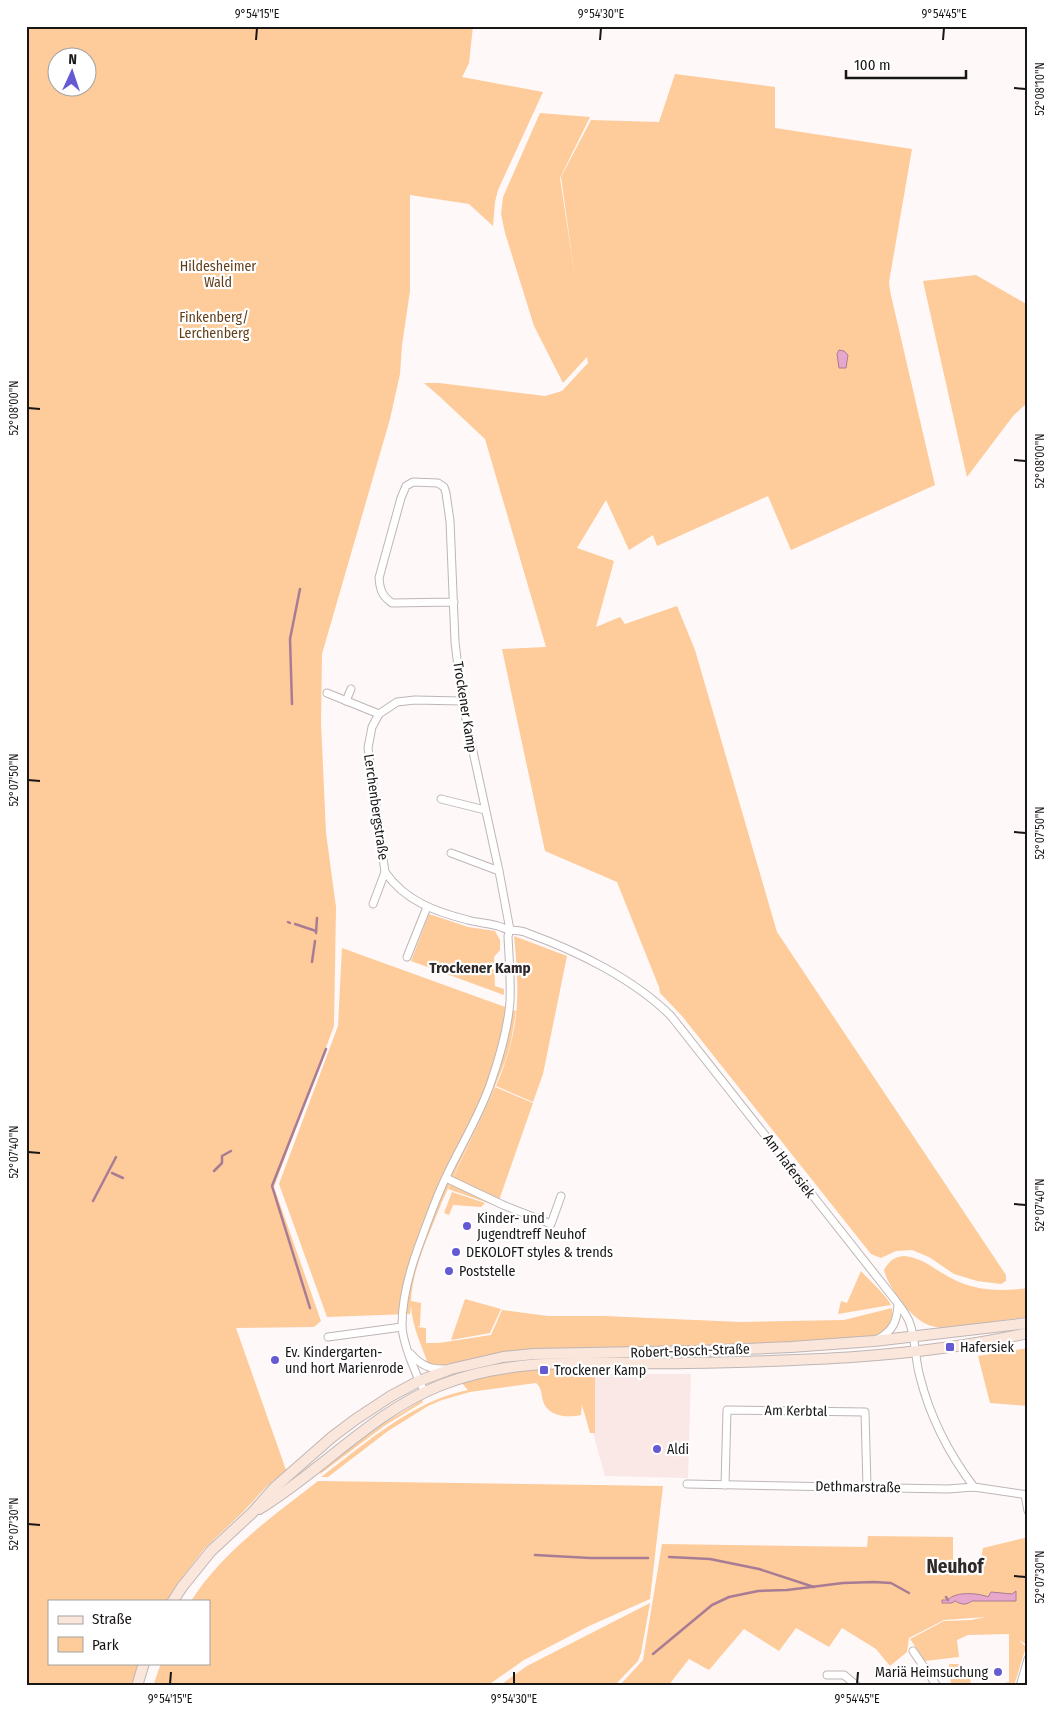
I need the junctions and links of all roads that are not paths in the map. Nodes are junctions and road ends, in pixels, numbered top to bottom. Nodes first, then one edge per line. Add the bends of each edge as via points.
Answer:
1 (454, 602) junction
2 (351, 689) dead end
3 (327, 693) dead end
4 (346, 701) junction
5 (462, 701) junction
6 (379, 714) junction
7 (441, 799) dead end
8 (485, 810) junction
9 (451, 854) dead end
10 (499, 871) junction
11 (385, 872) junction
12 (373, 904) dead end
13 (427, 907) junction
14 (510, 930) junction
15 (407, 957) dead end
16 (446, 1178) junction
17 (561, 1196) dead end
18 (898, 1305) junction
19 (1028, 1322) edge
20 (402, 1327) junction
21 (1028, 1333) edge
22 (328, 1337) dead end
23 (913, 1337) junction
24 (874, 1341) junction
25 (408, 1350) junction
26 (916, 1350) junction
27 (451, 1369) junction
28 (419, 1381) junction
29 (424, 1393) junction
30 (688, 1484) dead end
31 (725, 1485) junction
32 (867, 1487) junction
33 (974, 1487) junction
34 (1026, 1495) edge
35 (1028, 1511) edge
36 (252, 1513) junction
37 (174, 1600) edge
38 (913, 1650) dead end
39 (1028, 1659) edge
40 (144, 1664) edge
41 (827, 1675) dead end
42 (137, 1686) edge
43 (857, 1686) edge
44 (937, 1686) edge
45 (1020, 1686) edge

1 - 1 street, Trockener Kamp via 450,521 444,487 438,483 413,482 406,486 401,498 379,578 380,589 392,603
1 - 5 street, Trockener Kamp
2 - 4 street
3 - 4 street
4 - 6 street
5 - 6 street via 397,702
5 - 8 street, Trockener Kamp
6 - 11 street, Lerchenbergstraße via 372,727 368,748
7 - 8 street
8 - 10 street, Trockener Kamp
9 - 10 street
10 - 14 street, Trockener Kamp
11 - 12 street, Lerchenbergstraße
11 - 13 street, Lerchenbergstraße via 404,894
13 - 14 street, Lerchenbergstraße
13 - 15 street
14 - 16 street, Trockener Kamp via 510,1000 503,1042 490,1084
14 - 18 street, Am Hafersiek via 526,932 578,953 656,1001 687,1034
16 - 17 street via 503,1206 550,1224
16 - 20 street, Trockener Kamp via 409,1274
18 - 23 street, Am Hafersiek via 910,1322
18 - 24 street via 897,1319 891,1330
19 - 23 main road, Robert-Bosch-Straße
20 - 22 street
20 - 25 street, Trockener Kamp
21 - 26 main road, Robert-Bosch-Straße
23 - 24 main road, Robert-Bosch-Straße
23 - 26 street, Am Hafersiek
24 - 27 main road, Robert-Bosch-Straße via 696,1351 534,1354
25 - 27 street via 426,1367
25 - 28 street, Trockener Kamp
26 - 29 main road, Robert-Bosch-Straße via 790,1360 536,1364 468,1376
26 - 33 street, Am Hafersiek via 919,1374 933,1416 955,1460
27 - 28 main road, Robert-Bosch-Straße
28 - 29 street, Trockener Kamp
28 - 36 main road, Robert-Bosch-Straße via 356,1418 274,1488
29 - 36 main road, Robert-Bosch-Straße via 365,1428 284,1494
30 - 31 street, Dethmarstraße
31 - 32 street, Dethmarstraße
31 - 32 street, Am Kerbtal via 727,1410 865,1412
32 - 33 street, Dethmarstraße
33 - 34 street, Dethmarstraße
34 - 35 street
36 - 37 main road, Robert-Bosch-Straße via 211,1551
38 - 44 street
39 - 45 street
40 - 42 main road
41 - 43 street via 844,1675

